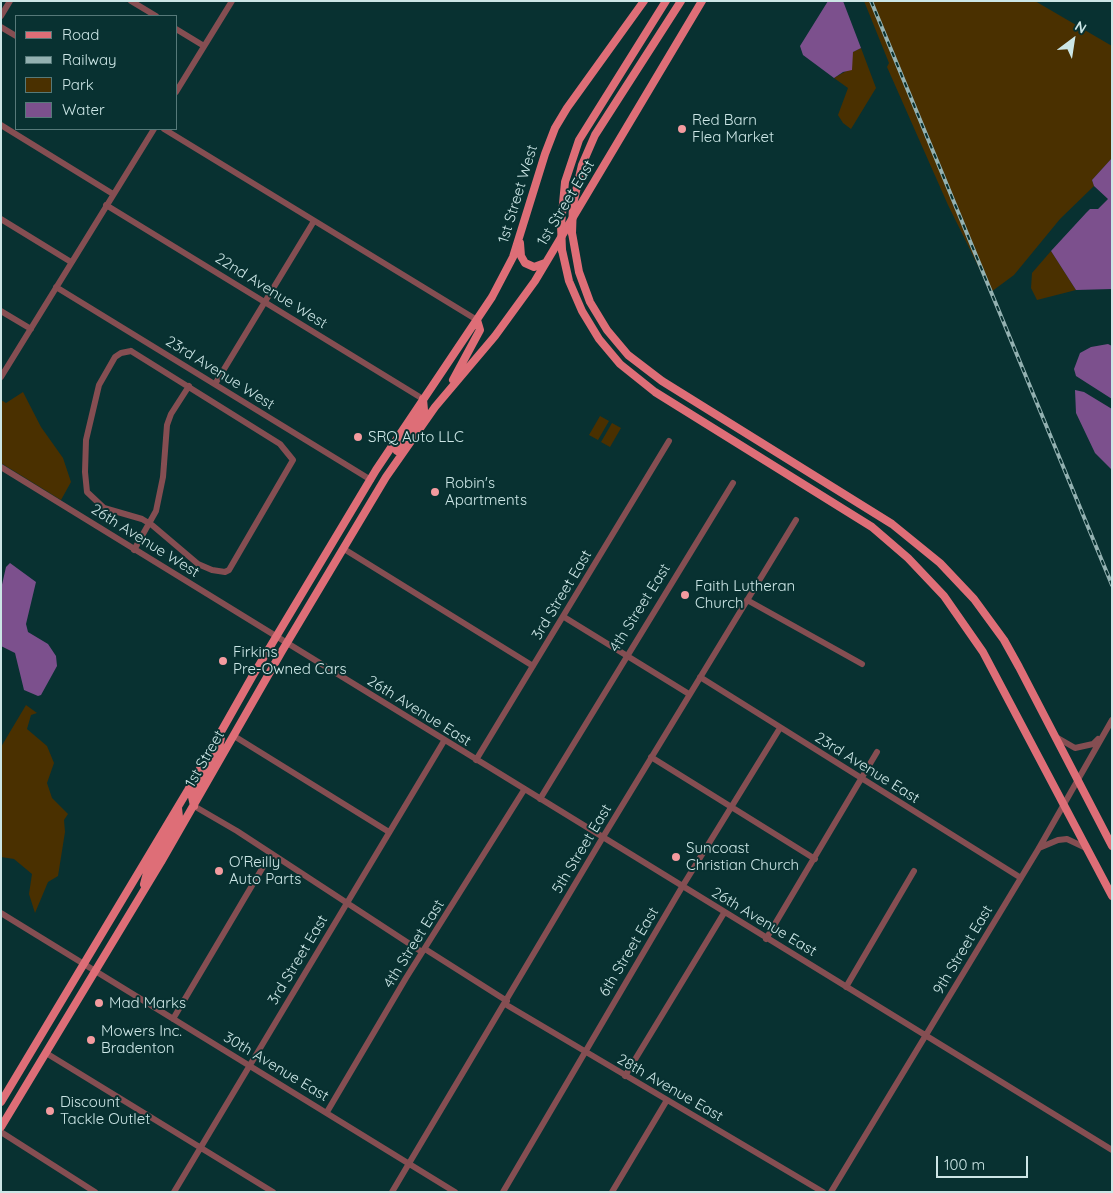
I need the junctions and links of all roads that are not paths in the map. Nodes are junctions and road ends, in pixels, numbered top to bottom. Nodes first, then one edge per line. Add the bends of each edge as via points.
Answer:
1 (10, 1) edge
2 (131, 1) edge
3 (232, 1) edge
4 (644, 1) edge
5 (666, 1) edge
6 (681, 1) edge
7 (702, 1) edge
8 (154, 15) edge
9 (1, 16) edge
10 (1, 27) edge
11 (178, 30) edge
12 (15, 35) edge
13 (204, 46) junction
14 (178, 89) edge
15 (1, 125) edge
16 (153, 130) edge
17 (166, 130) edge
18 (113, 194) junction
19 (106, 205) junction
20 (1, 219) edge
21 (314, 221) junction
22 (520, 238) junction
23 (71, 262) junction
24 (546, 263) junction
25 (56, 287) junction
26 (265, 302) junction
27 (1, 311) edge
28 (477, 320) junction
29 (31, 329) junction
30 (1, 377) edge
31 (215, 384) junction
32 (189, 386) junction
33 (448, 391) junction
34 (423, 399) junction
35 (435, 407) joint
36 (669, 441) dead end
37 (1, 467) edge
38 (371, 480) junction
39 (733, 483) dead end
40 (366, 509) junction
41 (796, 520) dead end
42 (149, 523) junction
43 (344, 549) junction
44 (134, 550) junction
45 (747, 600) junction
46 (564, 617) junction
47 (276, 637) junction
48 (286, 644) junction
49 (626, 655) junction
50 (862, 664) dead end
51 (533, 666) junction
52 (700, 677) junction
53 (689, 694) junction
54 (1112, 720) edge
55 (780, 728) junction
56 (223, 730) junction
57 (1106, 730) junction
58 (234, 736) junction
59 (1056, 737) junction
60 (444, 741) junction
61 (877, 752) dead end
62 (651, 757) junction
63 (476, 760) junction
64 (862, 780) junction
65 (1077, 780) junction
66 (524, 790) junction
67 (540, 800) junction
68 (1062, 805) junction
69 (194, 806) junction
70 (178, 808) junction
71 (732, 808) junction
72 (389, 832) junction
73 (603, 837) junction
74 (1112, 846) edge
75 (1039, 848) junction
76 (1086, 848) junction
77 (272, 856) junction
78 (815, 859) junction
79 (914, 871) dead end
80 (1021, 878) junction
81 (682, 887) junction
82 (143, 891) junction
83 (1112, 896) edge
84 (346, 903) junction
85 (1, 913) edge
86 (724, 913) junction
87 (766, 939) junction
88 (423, 951) junction
89 (84, 965) junction
90 (94, 972) junction
91 (846, 987) junction
92 (506, 1002) junction
93 (173, 1019) junction
94 (925, 1037) junction
95 (584, 1052) junction
96 (46, 1053) junction
97 (249, 1066) junction
98 (625, 1076) junction
99 (667, 1100) junction
100 (1, 1102) edge
101 (327, 1112) junction
102 (1, 1127) edge
103 (1, 1132) edge
104 (201, 1147) junction
105 (1112, 1150) edge
106 (410, 1164) junction
107 (95, 1192) edge
108 (174, 1192) edge
109 (273, 1192) edge
110 (392, 1192) edge
111 (455, 1192) edge
112 (503, 1192) edge
113 (612, 1192) edge
114 (823, 1192) edge
115 (831, 1192) edge

1 - 9 street
2 - 8 street
3 - 13 street
4 - 22 main road, 1st Street West via 558,123 545,154
5 - 68 main road, bridge via 579,140 565,182 560,225 562,250 569,281 582,311 599,340 624,368 655,392 858,518 897,547 934,584 958,613 983,652
6 - 59 main road, bridge via 594,135 580,170 573,204 572,233 586,293 601,321 636,362 892,524 940,563 993,624
7 - 24 main road, 1st Street East
10 - 12 street
11 - 13 street
13 - 14 street
15 - 18 street
16 - 18 street
17 - 21 street
18 - 19 street
19 - 23 street
19 - 26 street, 22nd Avenue West
20 - 23 street
21 - 26 street
21 - 28 street
22 - 24 main road via 521,256 525,263 534,267
22 - 28 main road, 1st Street West via 503,278
23 - 25 street
24 - 33 main road, 1st Street East via 502,326
25 - 29 street
25 - 31 street, 23rd Avenue West
26 - 31 street
26 - 34 street, 22nd Avenue West
27 - 29 street
28 - 33 main road via 480,330
28 - 34 main road, 1st Street West
29 - 30 street
31 - 38 street, 23rd Avenue West
32 - 42 street via 167,425 160,492
32 - 42 street via 131,351 115,357 99,385 86,440 87,492 104,508 142,518
32 - 42 street via 280,444 293,460 225,572 198,564
33 - 34 main road via 435,399
33 - 35 main road, 1st Street East
34 - 38 main road, 1st Street
34 - 40 main road via 424,410 375,486
35 - 40 main road, 1st Street
36 - 46 street, 3rd Street East
37 - 44 street, 26th Avenue West
38 - 47 main road, 1st Street
39 - 49 street, 4th Street East
40 - 43 main road, 1st Street
41 - 45 street, 5th Street East
42 - 44 street
43 - 48 main road, 1st Street
43 - 51 street
44 - 47 street, 26th Avenue West
45 - 50 street
45 - 52 street, 5th Street East
46 - 49 street
46 - 51 street, 3rd Street East
47 - 48 street, 26th Avenue East
47 - 56 main road, 1st Street
48 - 58 main road, 1st Street
48 - 60 street, 26th Avenue East
49 - 53 street
49 - 67 street, 4th Street East
51 - 63 street, 3rd Street East
52 - 53 street, 5th Street East
52 - 55 street, 23rd Avenue East
53 - 62 street, 5th Street East
54 - 57 street, 9th Street East
55 - 64 street, 23rd Avenue East
55 - 71 street, 6th Street East
56 - 69 main road via 219,748 191,799
56 - 70 main road, 1st Street
57 - 59 street via 1092,744 1082,748 1067,745
57 - 65 street, 9th Street East
58 - 69 main road, 1st Street
58 - 72 street
59 - 65 main road
60 - 63 street, 26th Avenue East
60 - 72 street, 3rd Street East
61 - 64 street
62 - 71 street
62 - 73 street, 5th Street East
63 - 66 street, 26th Avenue East
64 - 78 street
64 - 80 street, 23rd Avenue East
65 - 68 street, 9th Street East
65 - 74 main road
66 - 67 street, 26th Avenue East
66 - 88 street, 4th Street East
67 - 73 street, 26th Avenue East
68 - 75 street, 9th Street East
68 - 76 main road
69 - 77 street, 28th Avenue East
69 - 82 main road, 1st Street
70 - 82 main road via 180,817 148,869
70 - 89 main road, 1st Street
71 - 78 street
71 - 81 street, 6th Street East
72 - 84 street, 3rd Street East
73 - 81 street, 26th Avenue East
73 - 92 street, 5th Street East
75 - 76 street via 1067,839
75 - 80 street, 9th Street East
76 - 83 main road
77 - 84 street, 28th Avenue East
77 - 93 street
78 - 87 street
79 - 91 street
80 - 94 street, 9th Street East
81 - 86 street, 26th Avenue East
81 - 95 street, 6th Street East
82 - 90 main road, 1st Street
84 - 88 street, 28th Avenue East
84 - 97 street, 3rd Street East
85 - 89 street, 30th Avenue East
86 - 87 street, 26th Avenue East
86 - 98 street
87 - 91 street, 26th Avenue East
88 - 92 street, 28th Avenue East
88 - 101 street, 4th Street East
89 - 90 street, 30th Avenue East
89 - 100 main road, 1st Street
90 - 93 street, 30th Avenue East
90 - 96 main road, 1st Street
91 - 94 street, 26th Avenue East
92 - 95 street, 28th Avenue East
92 - 106 street, 5th Street East
93 - 97 street, 30th Avenue East
94 - 105 street, 26th Avenue East
94 - 115 street, 9th Street East
95 - 98 street, 28th Avenue East
95 - 112 street, 6th Street East
96 - 102 main road, 1st Street
96 - 104 street
97 - 101 street, 30th Avenue East
97 - 104 street, 3rd Street East
98 - 99 street, 28th Avenue East
99 - 113 street
99 - 114 street, 28th Avenue East
101 - 106 street, 30th Avenue East
103 - 107 street
104 - 108 street, 3rd Street East
104 - 109 street
106 - 110 street, 5th Street East
106 - 111 street, 30th Avenue East

